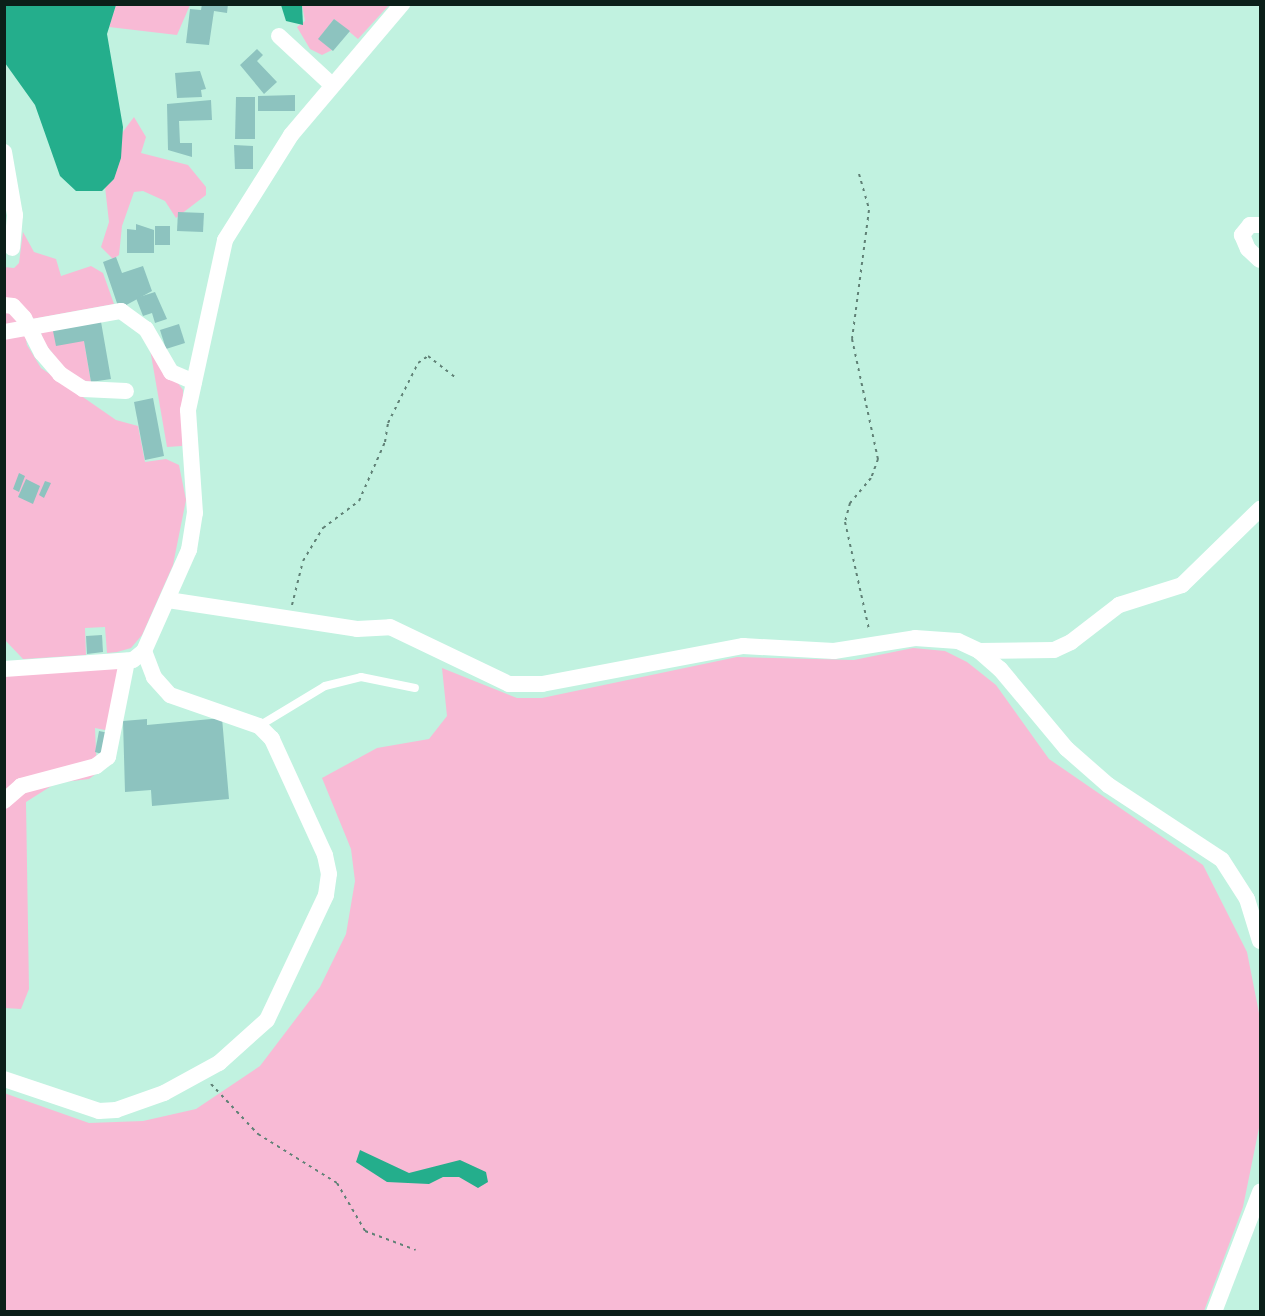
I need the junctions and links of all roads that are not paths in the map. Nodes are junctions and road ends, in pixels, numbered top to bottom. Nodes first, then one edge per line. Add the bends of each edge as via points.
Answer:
1 (402, 4) edge
2 (279, 36) dead end
3 (332, 85) junction
4 (4, 152) edge
5 (1260, 225) edge
6 (12, 248) dead end
7 (1260, 260) edge
8 (4, 305) edge
9 (30, 327) junction
10 (4, 332) edge
11 (194, 382) junction
12 (126, 391) dead end
13 (1260, 509) edge
14 (168, 600) junction
15 (144, 651) junction
16 (979, 651) junction
17 (127, 661) junction
18 (4, 669) edge
19 (415, 688) dead end
20 (259, 726) junction
21 (4, 801) edge
22 (1260, 941) edge
23 (4, 1079) edge
24 (1260, 1192) edge
25 (1214, 1311) edge

1 - 3 street
2 - 3 street
3 - 11 street via 234,219 214,283
4 - 6 street via 15,215
5 - 7 street via 1250,225 1242,235 1248,249
8 - 9 street via 13,306
9 - 10 street
9 - 11 street via 121,311 146,329 171,372
9 - 12 street via 42,354 60,374 83,389
11 - 14 street via 188,410 195,513 189,550
13 - 16 street via 1182,585 1119,605 1071,642 1054,650
14 - 15 street
14 - 16 street via 357,629 390,627 490,679 509,684 542,684 742,646 834,651 939,638
15 - 17 street
15 - 20 street via 154,677 170,695
16 - 22 street via 1075,757 1108,785 1222,860 1248,899
17 - 18 street
17 - 21 street via 108,757 96,766 21,786
19 - 20 lane via 361,677 325,686
20 - 23 street via 272,739 325,855 329,874 326,895 267,1020 219,1064 135,1105 99,1111
24 - 25 street

